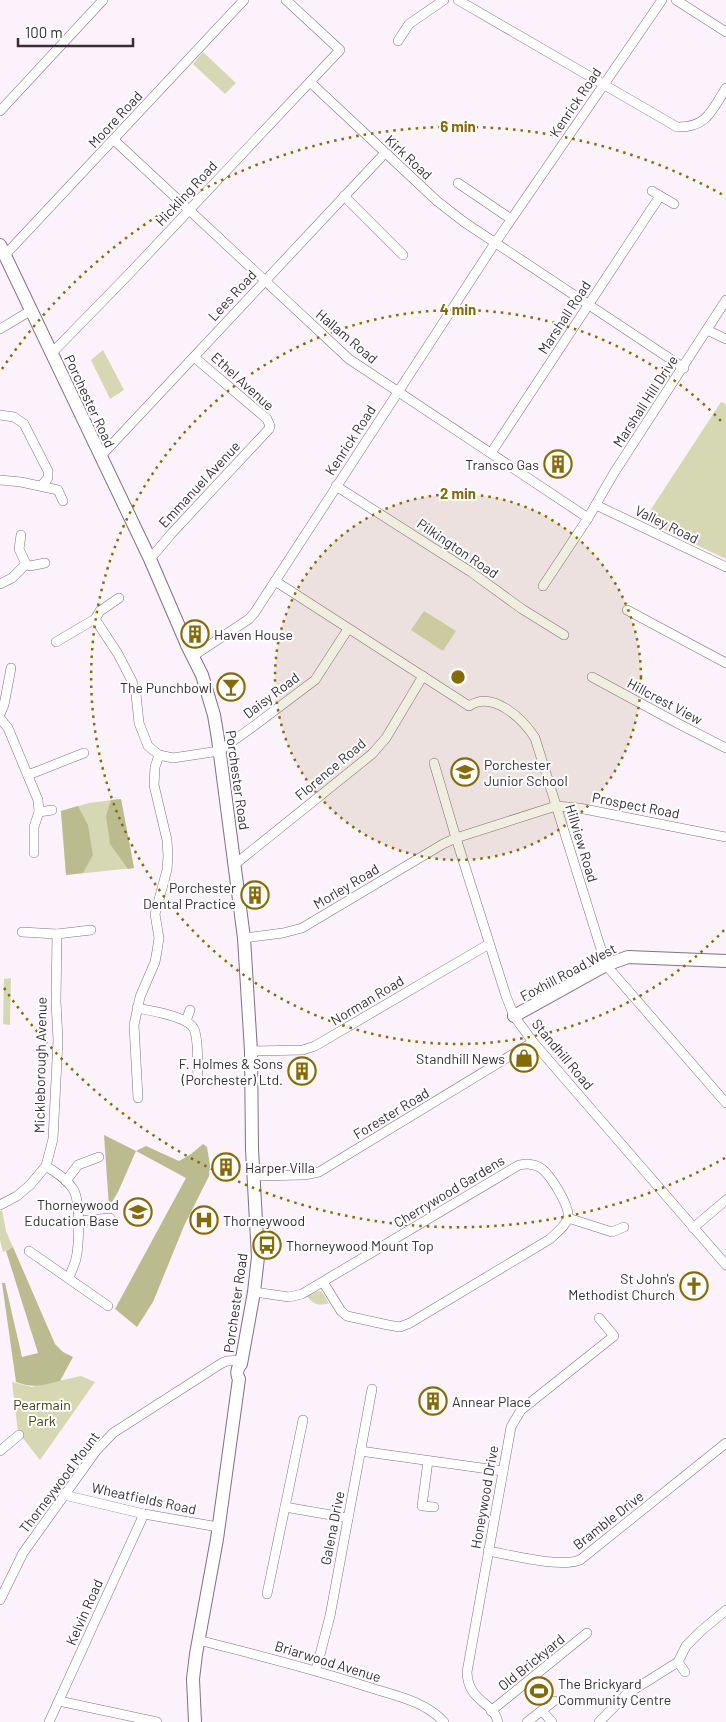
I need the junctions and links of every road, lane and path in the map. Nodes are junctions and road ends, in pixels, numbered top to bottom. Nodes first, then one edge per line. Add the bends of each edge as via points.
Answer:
1 (103, 0) edge
2 (244, 0) edge
3 (286, 0) edge
4 (444, 0) edge
5 (458, 0) edge
6 (662, 0) edge
7 (676, 0) edge
8 (726, 32) edge
9 (398, 41) dead end
10 (310, 82) junction
11 (603, 85) junction
12 (726, 88) edge
13 (0, 111) edge
14 (114, 140) junction
15 (385, 153) junction
16 (458, 183) dead end
17 (344, 196) junction
18 (674, 204) dead end
19 (189, 210) junction
20 (512, 219) junction
21 (496, 242) junction
22 (2, 250) edge
23 (403, 255) dead end
24 (264, 280) junction
25 (726, 300) edge
26 (589, 304) junction
27 (30, 311) junction
28 (0, 329) edge
29 (708, 330) junction
30 (726, 340) edge
31 (51, 354) junction
32 (194, 357) junction
33 (684, 368) junction
34 (398, 392) junction
35 (3, 412) edge
36 (269, 429) joint
37 (491, 453) junction
38 (100, 457) junction
39 (0, 480) edge
40 (41, 486) junction
41 (336, 486) junction
42 (63, 501) dead end
43 (596, 505) junction
44 (588, 518) junction
45 (21, 535) dead end
46 (150, 559) junction
47 (44, 563) dead end
48 (26, 564) junction
49 (726, 567) edge
50 (274, 582) junction
51 (0, 584) edge
52 (543, 586) dead end
53 (119, 598) dead end
54 (627, 610) dead end
55 (95, 619) junction
56 (348, 629) junction
57 (564, 635) dead end
58 (56, 642) dead end
59 (193, 656) junction
60 (726, 663) edge
61 (11, 668) dead end
62 (423, 676) junction
63 (592, 678) dead end
64 (0, 716) edge
65 (726, 748) edge
66 (219, 751) junction
67 (84, 753) dead end
68 (159, 755) junction
69 (434, 763) dead end
70 (28, 774) junction
71 (556, 806) junction
72 (52, 810) dead end
73 (39, 812) junction
74 (726, 837) edge
75 (457, 842) junction
76 (34, 853) dead end
77 (234, 865) junction
78 (92, 930) dead end
79 (22, 932) dead end
80 (57, 934) junction
81 (244, 938) junction
82 (489, 944) junction
83 (726, 961) edge
84 (606, 965) junction
85 (137, 1008) junction
86 (190, 1010) dead end
87 (514, 1016) junction
88 (186, 1021) junction
89 (533, 1042) junction
90 (251, 1051) junction
91 (198, 1076) dead end
92 (138, 1098) dead end
93 (726, 1103) edge
94 (94, 1161) dead end
95 (46, 1166) junction
96 (253, 1176) junction
97 (66, 1181) junction
98 (726, 1200) edge
99 (0, 1205) edge
100 (110, 1218) dead end
101 (568, 1218) junction
102 (78, 1221) junction
103 (624, 1228) dead end
104 (693, 1228) junction
105 (29, 1251) dead end
106 (726, 1266) edge
107 (69, 1278) junction
108 (323, 1282) junction
109 (254, 1292) junction
110 (108, 1306) dead end
111 (599, 1318) dead end
112 (241, 1362) junction
113 (372, 1389) dead end
114 (302, 1420) dead end
115 (19, 1435) dead end
116 (726, 1443) edge
117 (0, 1451) edge
118 (360, 1451) junction
119 (428, 1461) junction
120 (503, 1471) junction
121 (64, 1495) junction
122 (285, 1507) junction
123 (434, 1507) dead end
124 (144, 1514) junction
125 (348, 1518) junction
126 (216, 1535) junction
127 (488, 1551) junction
128 (267, 1594) dead end
129 (0, 1600) edge
130 (725, 1614) edge
131 (587, 1633) dead end
132 (198, 1640) junction
133 (678, 1662) junction
134 (316, 1670) junction
135 (686, 1672) dead end
136 (59, 1701) junction
137 (554, 1701) dead end
138 (491, 1711) junction
139 (542, 1711) junction
140 (49, 1722) edge
141 (157, 1722) edge
142 (195, 1722) edge
143 (444, 1722) edge
144 (498, 1722) edge
145 (528, 1722) edge
146 (552, 1722) edge
147 (599, 1722) edge

1 - 13 street
2 - 14 street, Moore Road
3 - 10 street, Hickling Road via 340,50
4 - 9 street via 409,24
5 - 11 street
6 - 11 street, Kenrick Road
7 - 8 street
10 - 15 street, Kirk Road
10 - 19 street, Hickling Road
11 - 12 street via 671,125 685,127 699,124 709,115
11 - 20 street, Kenrick Road
14 - 19 street, Hallam Road
14 - 22 street, Moore Road
15 - 17 street, Lees Road
15 - 21 street, Kirk Road via 437,201
16 - 20 street
17 - 23 street
17 - 24 street, Lees Road
18 - 26 street, Marshall Road via 656,194
19 - 24 street, Hallam Road
19 - 31 street, Hickling Road
20 - 21 street, Kenrick Road
21 - 26 street, Kirk Road
21 - 34 street, Kenrick Road
22 - 27 street, Porchester Road
24 - 32 street, Lees Road
24 - 34 street, Hallam Road via 349,359
25 - 29 street, Marshall Hill Drive
26 - 33 street, Kirk Road
26 - 37 street, Marshall Road
27 - 28 street
27 - 31 street, Porchester Road
29 - 30 street
29 - 33 street, Marshall Hill Drive
31 - 38 street, Porchester Road
32 - 36 street, Ethel Avenue via 267,419
32 - 38 street, Lees Road
33 - 43 street, Marshall Hill Drive
34 - 37 street, Hallam Road
34 - 41 street, Kenrick Road
35 - 40 street via 24,424 36,447 48,471 48,478
36 - 46 street, Emmanuel Avenue
37 - 44 street, Hallam Road
38 - 46 street, Porchester Road
39 - 40 street
40 - 42 street via 58,490
41 - 50 street, Kenrick Road
41 - 57 street, Pilkington Road
43 - 44 street, Marshall Hill Drive
43 - 49 street, Valley Road
44 - 52 street, Marshall Hill Drive
45 - 48 street via 19,550
46 - 59 street, Porchester Road
47 - 48 street
48 - 51 street via 12,578
50 - 56 street, Hillview Road
50 - 59 street, Kenrick Road via 249,619
53 - 55 street via 100,611
54 - 60 street
55 - 58 street
55 - 68 street via 132,681 142,735 148,746
56 - 62 street, Hillview Road
56 - 66 street, Daisy Road via 315,680
59 - 66 street, Porchester Road via 214,715
61 - 64 street
62 - 71 street, Hillview Road via 469,706 475,701 490,702 522,720 535,738
62 - 77 street, Florence Road via 386,738 372,754
63 - 65 street, Hillcrest View
64 - 70 street
66 - 68 street via 173,758
66 - 77 street, Porchester Road
67 - 70 street
68 - 85 street via 154,785 167,840 167,870 155,914 159,938 156,956
69 - 75 street, Standhill Road
70 - 73 street
71 - 74 street, Prospect Road
71 - 75 street, Prospect Road
71 - 84 street, Hillview Road
72 - 73 street
73 - 76 street via 34,827
75 - 81 street, Morley Road via 428,852 302,928
75 - 82 street, Standhill Road
77 - 81 street, Porchester Road
78 - 80 street
79 - 80 street
80 - 95 street, Mickleborough Avenue via 57,1082 53,1139
81 - 90 street, Porchester Road
82 - 87 street, Standhill Road
82 - 90 street, Norman Road via 315,1046 303,1050
83 - 84 street, Foxhill Road West via 638,956
84 - 87 street, Foxhill Road West
84 - 93 street, Hillview Road
85 - 88 street
85 - 92 street via 134,1025
86 - 88 street
87 - 89 street, Standhill Road
88 - 91 street via 194,1029 196,1037
89 - 96 street, Forester Road via 319,1172
89 - 104 street, Standhill Road
90 - 96 street, Porchester Road
94 - 97 street via 78,1166
95 - 97 street
95 - 99 street, Mickleborough Avenue via 30,1185
96 - 109 street, Porchester Road via 258,1250
97 - 102 street via 74,1191
98 - 104 street
100 - 102 street
101 - 103 street via 612,1232
101 - 108 street via 550,1239 410,1324 400,1326 347,1316
101 - 108 street, Cherrywood Gardens via 566,1204 545,1170 528,1164 520,1165
102 - 107 street via 76,1258
104 - 106 street, Standhill Road
105 - 107 street
107 - 110 street
108 - 109 street, Cherrywood Gardens via 302,1294 289,1297
109 - 112 street, Porchester Road
111 - 120 street, Honeywood Drive via 614,1336 521,1410 511,1428
112 - 121 street, Thorneywood Mount via 222,1363 113,1433
112 - 126 street, Porchester Road
113 - 118 street, Galena Drive
114 - 122 street
115 - 117 street
116 - 127 street, Bramble Drive via 580,1560 556,1563
118 - 119 street
118 - 125 street, Galena Drive
119 - 120 street
119 - 123 street via 422,1506
120 - 127 street, Honeywood Drive
121 - 124 street, Wheatfields Road
121 - 129 street, Thorneywood Mount via 23,1553
122 - 125 street
122 - 128 street
124 - 126 street, Wheatfields Road
124 - 136 street, Kelvin Road
125 - 134 street, Galena Drive via 330,1616
126 - 132 street, Porchester Road
127 - 138 street, Honeywood Drive via 467,1672 471,1690
130 - 133 street via 686,1646
131 - 138 street, Old Brickyard
132 - 134 street, Briarwood Avenue
132 - 142 street, Porchester Road via 193,1679
133 - 135 street
133 - 147 street via 627,1694
134 - 143 street, Briarwood Avenue via 419,1704
136 - 140 street, Kelvin Road
136 - 141 street
137 - 139 street
138 - 144 street, Honeywood Drive
139 - 145 street
139 - 146 street

